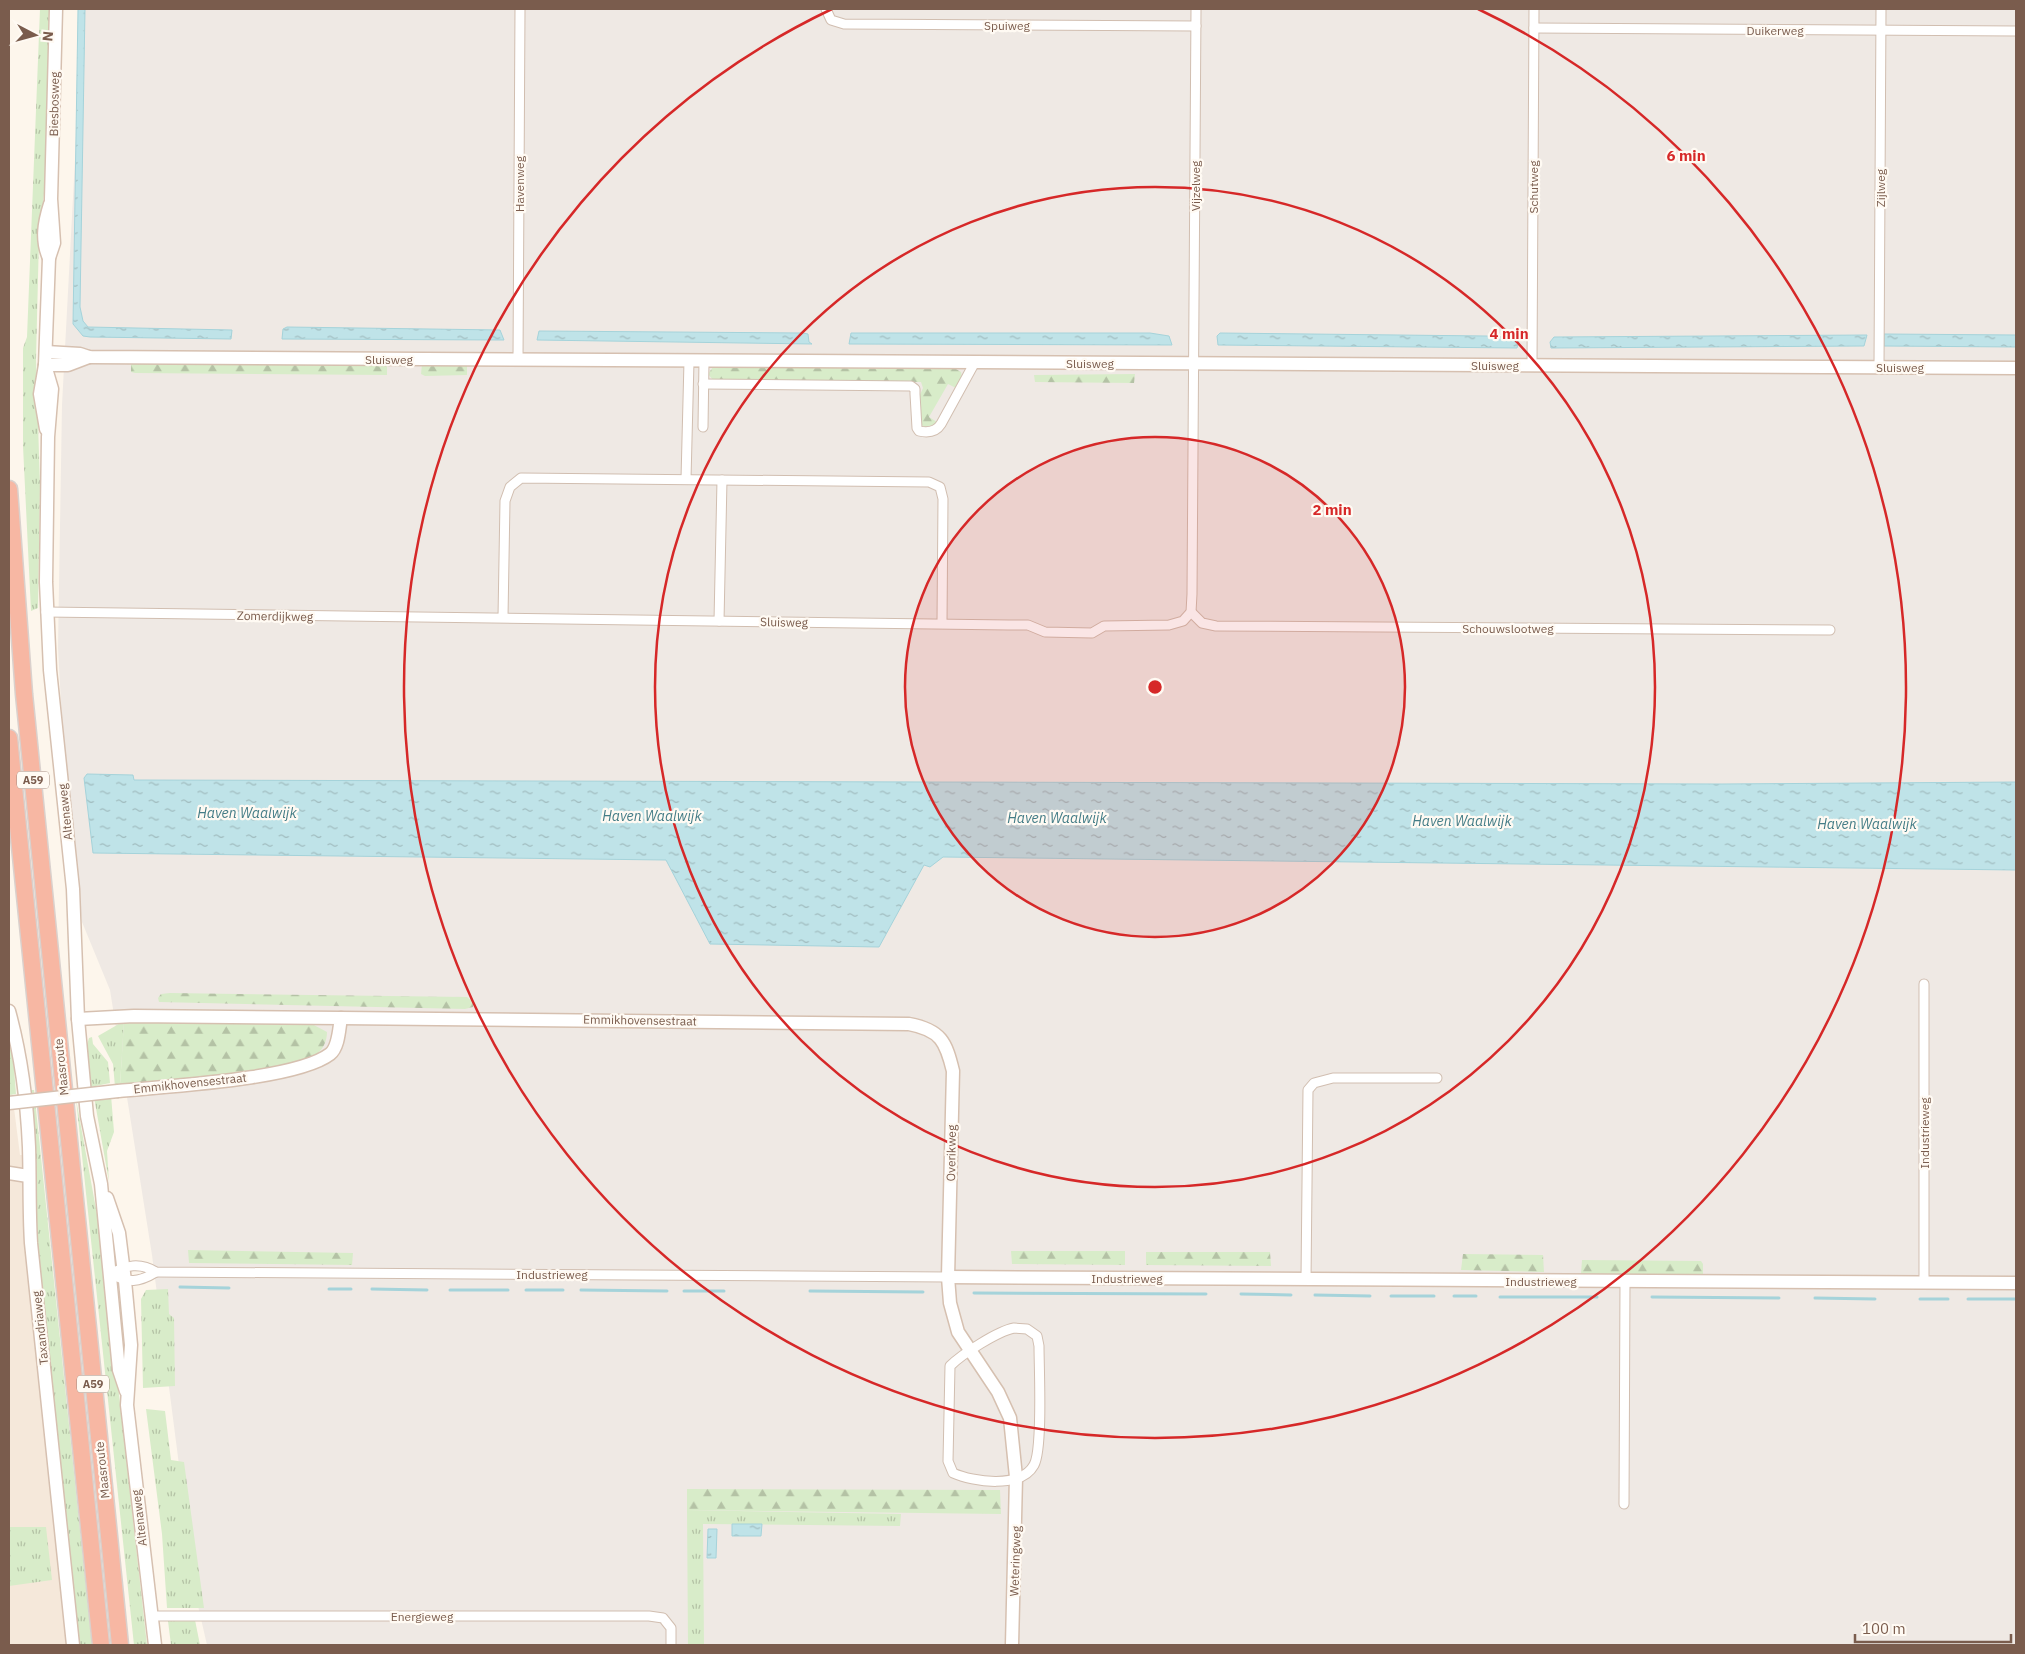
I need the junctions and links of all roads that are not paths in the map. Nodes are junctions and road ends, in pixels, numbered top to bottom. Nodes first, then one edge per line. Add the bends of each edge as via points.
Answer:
1 (56, 9) edge
2 (520, 9) edge
3 (826, 9) edge
4 (1196, 9) edge
5 (1534, 9) edge
6 (1881, 9) edge
7 (1196, 26) junction
8 (1534, 28) junction
9 (1881, 30) junction
10 (2016, 31) edge
11 (45, 359) junction
12 (518, 360) junction
13 (689, 361) junction
14 (704, 361) junction
15 (974, 362) junction
16 (1194, 364) junction
17 (1532, 366) junction
18 (1879, 367) junction
19 (2016, 368) edge
20 (703, 384) junction
21 (703, 427) dead end
22 (686, 479) junction
23 (722, 480) junction
24 (9, 489) edge
25 (46, 612) junction
26 (1191, 612) junction
27 (503, 617) junction
28 (719, 621) junction
29 (942, 624) junction
30 (1830, 630) dead end
31 (9, 738) edge
32 (1924, 984) dead end
33 (9, 1011) edge
34 (78, 1018) junction
35 (341, 1018) junction
36 (11, 1027) edge
37 (936, 1034) joint
38 (1437, 1078) dead end
39 (9, 1103) edge
40 (9, 1173) edge
41 (28, 1176) junction
42 (101, 1184) junction
43 (123, 1267) junction
44 (156, 1272) junction
45 (110, 1274) junction
46 (948, 1277) junction
47 (1306, 1279) junction
48 (1626, 1281) junction
49 (125, 1282) junction
50 (1924, 1283) junction
51 (2016, 1284) edge
52 (970, 1351) junction
53 (126, 1391) junction
54 (1016, 1477) junction
55 (1624, 1504) dead end
56 (151, 1616) junction
57 (73, 1645) edge
58 (102, 1645) edge
59 (120, 1645) edge
60 (155, 1645) edge
61 (671, 1645) edge
62 (1012, 1645) edge

1 - 11 street, Biesbosweg via 51,200 54,243 49,258
2 - 12 street, Havenweg
3 - 7 street, Spuiweg via 830,20 844,24
4 - 7 street, Vijzelweg
5 - 8 street, Schutweg
6 - 9 street, Zijlweg
7 - 16 street, Vijzelweg
8 - 9 street, Duikerweg
8 - 17 street, Schutweg
9 - 10 street, Duikerweg
9 - 18 street, Zijlweg
11 - 12 street, Sluisweg via 68,364 89,357
11 - 25 street, Altenaweg via 52,389 48,437
12 - 13 street, Sluisweg
13 - 14 street, Sluisweg
13 - 22 street
14 - 15 street, Sluisweg
14 - 20 street
15 - 16 street, Sluisweg
15 - 20 street via 938,429 930,432 917,428 916,394 911,386
16 - 17 street, Sluisweg
16 - 26 street
17 - 18 street, Sluisweg
18 - 19 street, Sluisweg
20 - 21 street
22 - 23 street
22 - 27 street via 521,478 510,487 505,501
23 - 28 street
23 - 29 street via 929,482 940,487 943,499
24 - 59 highway, Maasroute / A59 via 24,694
25 - 27 street, Zomerdijkweg
25 - 34 street, Altenaweg via 73,889
26 - 29 street via 1183,621 1169,625 1104,626 1092,633 1044,632 1028,625
26 - 30 street, Schouwslootweg via 1202,623 1216,626
27 - 28 street, Sluisweg
28 - 29 street, Sluisweg
31 - 58 highway, Maasroute / A59
32 - 50 street, Industrieweg
33 - 36 street, Taxandriaweg
34 - 35 street, Emmikhovensestraat
34 - 42 street, Altenaweg via 87,1116
35 - 37 street, Emmikhovensestraat via 909,1024
35 - 39 street, Emmikhovensestraat, bridge via 331,1053 294,1068 248,1077
36 - 41 street, Taxandriaweg via 21,1062 28,1123
37 - 46 street, Overikweg via 947,1046 953,1071
38 - 47 street via 1333,1078 1314,1082 1308,1090
40 - 41 street
41 - 57 street, Taxandriaweg via 32,1252
42 - 43 street, Altenaweg via 118,1233
42 - 45 street, Altenaweg
43 - 44 street, Industrieweg via 147,1266
43 - 45 street, Industrieweg
43 - 49 street, Altenaweg
44 - 46 street, Industrieweg
44 - 49 street, Industrieweg
45 - 49 street
45 - 53 street, Altenaweg via 119,1370
46 - 47 street, Industrieweg
46 - 52 street via 950,1303 958,1332
47 - 48 street, Industrieweg
48 - 50 street, Industrieweg
48 - 55 street
49 - 53 street, Altenaweg via 130,1345
50 - 51 street, Industrieweg
52 - 54 street via 1007,1407
52 - 54 street via 950,1366 948,1461 953,1473 967,1479 1005,1482
52 - 54 street via 1004,1330 1027,1329 1037,1336 1039,1420 1036,1458 1028,1471
53 - 56 street, Altenaweg
54 - 62 street, Weteringweg
56 - 60 street, Altenaweg
56 - 61 street, Energieweg via 649,1616 663,1618 671,1628

